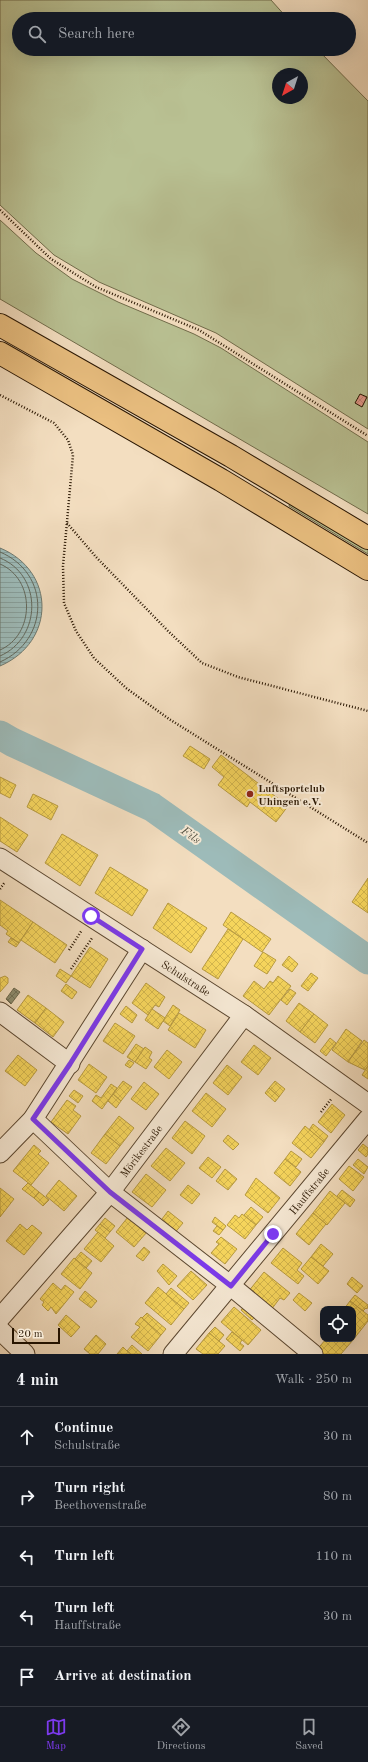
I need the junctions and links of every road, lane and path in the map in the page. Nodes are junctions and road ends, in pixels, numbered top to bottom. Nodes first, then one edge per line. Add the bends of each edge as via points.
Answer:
1 (0, 210) edge
2 (0, 325) edge
3 (0, 353) edge
4 (0, 396) edge
5 (368, 436) edge
6 (67, 523) junction
7 (368, 538) edge
8 (368, 569) edge
9 (368, 711) edge
10 (368, 843) edge
11 (0, 858) edge
12 (97, 920) junction
13 (142, 949) junction
14 (69, 950) dead end
15 (71, 969) dead end
16 (0, 1012) edge
17 (244, 1015) junction
18 (70, 1064) junction
19 (368, 1104) edge
20 (33, 1119) junction
21 (368, 1119) edge
22 (0, 1153) edge
23 (110, 1192) junction
24 (231, 1286) junction
25 (0, 1318) edge
26 (0, 1330) edge
27 (25, 1354) edge
28 (173, 1354) edge
29 (313, 1354) edge

1 - 5 path via 51,259 96,287 198,330
2 - 7 highway via 231,456
3 - 8 highway
4 - 6 path via 54,423 68,440 73,455
6 - 9 path via 168,631 202,663 238,677
6 - 10 path via 63,566 64,603 76,631 94,658 126,688 169,719
11 - 12 street, Schulstraße
12 - 13 street, Schulstraße
12 - 14 path
12 - 15 path
13 - 17 street, Schulstraße
13 - 18 street
16 - 18 street
17 - 19 street, Schulstraße
17 - 23 street, Mörikestraße
18 - 20 street
20 - 22 street
20 - 23 street
21 - 24 street, Hauffstraße
23 - 24 street
23 - 25 street, Mörikestraße
24 - 28 street, Hauffstraße
24 - 29 street
26 - 27 street

